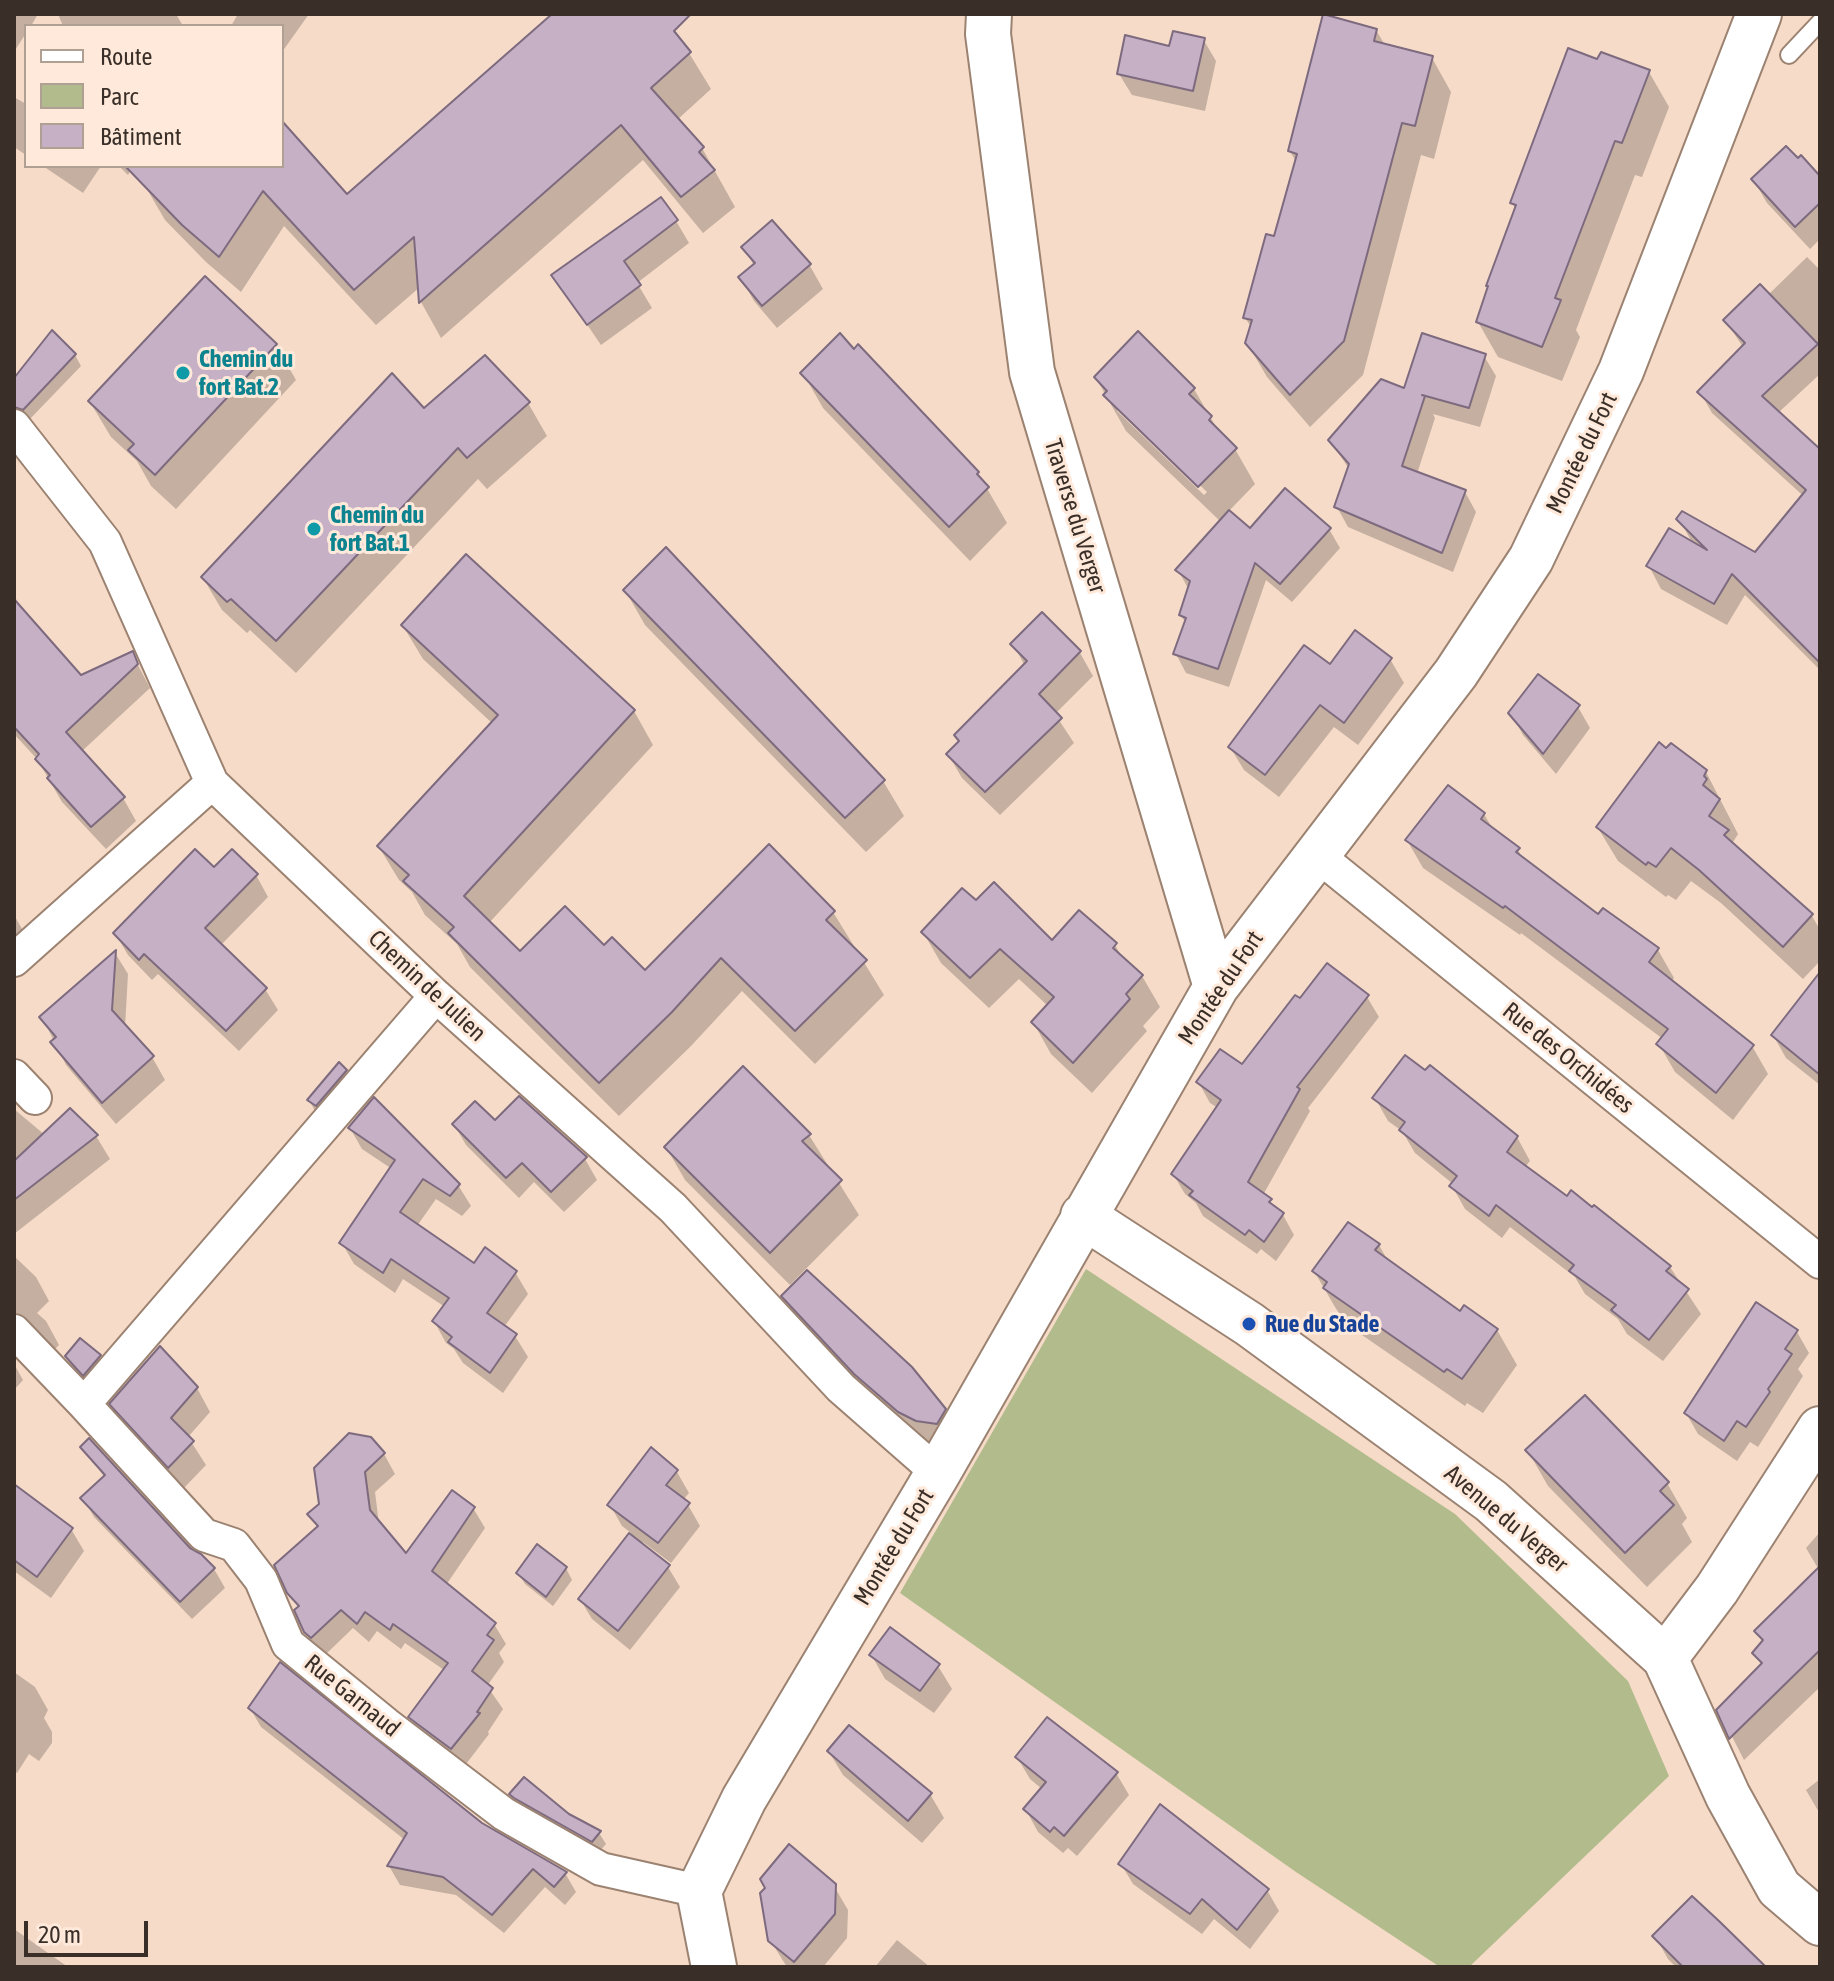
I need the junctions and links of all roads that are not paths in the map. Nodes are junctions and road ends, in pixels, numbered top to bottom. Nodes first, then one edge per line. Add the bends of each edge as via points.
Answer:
1 (1757, 17) edge
2 (985, 21) edge
3 (1820, 22) edge
4 (1789, 55) dead end
5 (14, 426) edge
6 (212, 783) junction
7 (1317, 855) junction
8 (14, 960) edge
9 (1216, 987) junction
10 (436, 996) junction
11 (1083, 1216) junction
12 (1820, 1262) edge
13 (14, 1331) edge
14 (84, 1404) junction
15 (1820, 1429) edge
16 (938, 1473) junction
17 (1665, 1658) junction
18 (699, 1891) junction
19 (1820, 1923) edge
20 (714, 1967) edge

1 - 7 street, Montée du Fort via 1621,371 1531,559 1456,673
2 - 9 street, Traverse du Verger via 1032,372
3 - 4 lane
5 - 6 street, Chemin de Julien via 105,542
6 - 8 street
6 - 10 street, Chemin de Julien
7 - 9 street, Montée du Fort
7 - 12 street, Rue des Orchidées
9 - 11 street, Montée du Fort
10 - 14 street
10 - 16 street, Chemin de Julien via 673,1208 841,1388
11 - 16 street, Montée du Fort
11 - 17 street, Avenue du Verger via 1249,1324 1491,1501
13 - 14 street, Rue Garnaud
14 - 18 street, Rue Garnaud via 204,1535 234,1545 261,1580 288,1644 386,1724 504,1814 601,1869
15 - 17 street via 1717,1589
16 - 18 street, Montée du Fort via 744,1799
17 - 19 street, Avenue du Verger via 1728,1796 1779,1888
18 - 20 street

